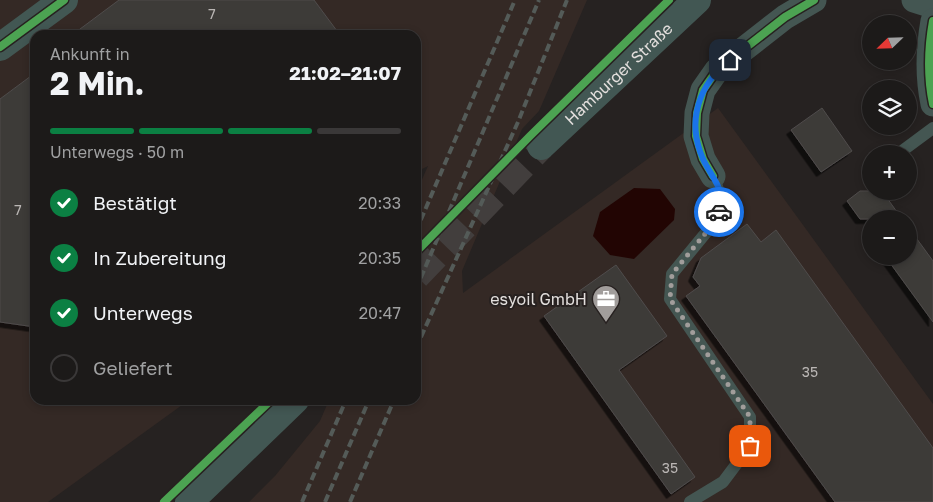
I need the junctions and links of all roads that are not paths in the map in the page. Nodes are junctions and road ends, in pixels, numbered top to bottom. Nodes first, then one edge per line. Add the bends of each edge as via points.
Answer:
1 (64, 0) edge
2 (697, 0) edge
3 (814, 0) edge
4 (914, 0) edge
5 (933, 6) edge
6 (933, 21) edge
7 (0, 46) edge
8 (933, 104) edge
9 (933, 128) edge
10 (910, 145) edge
11 (541, 146) tunnel mouth
12 (713, 176) joint
13 (290, 405) edge
14 (189, 502) edge
15 (690, 502) edge

1 - 7 main road
2 - 11 main road, Hamburger Straße
3 - 12 street via 785,16 717,70 703,90 696,136 703,159
4 - 5 street
6 - 8 street via 928,74
9 - 10 lane
12 - 15 lane via 722,200 718,218 672,274 670,299 750,417 750,446 723,482
13 - 14 main road

